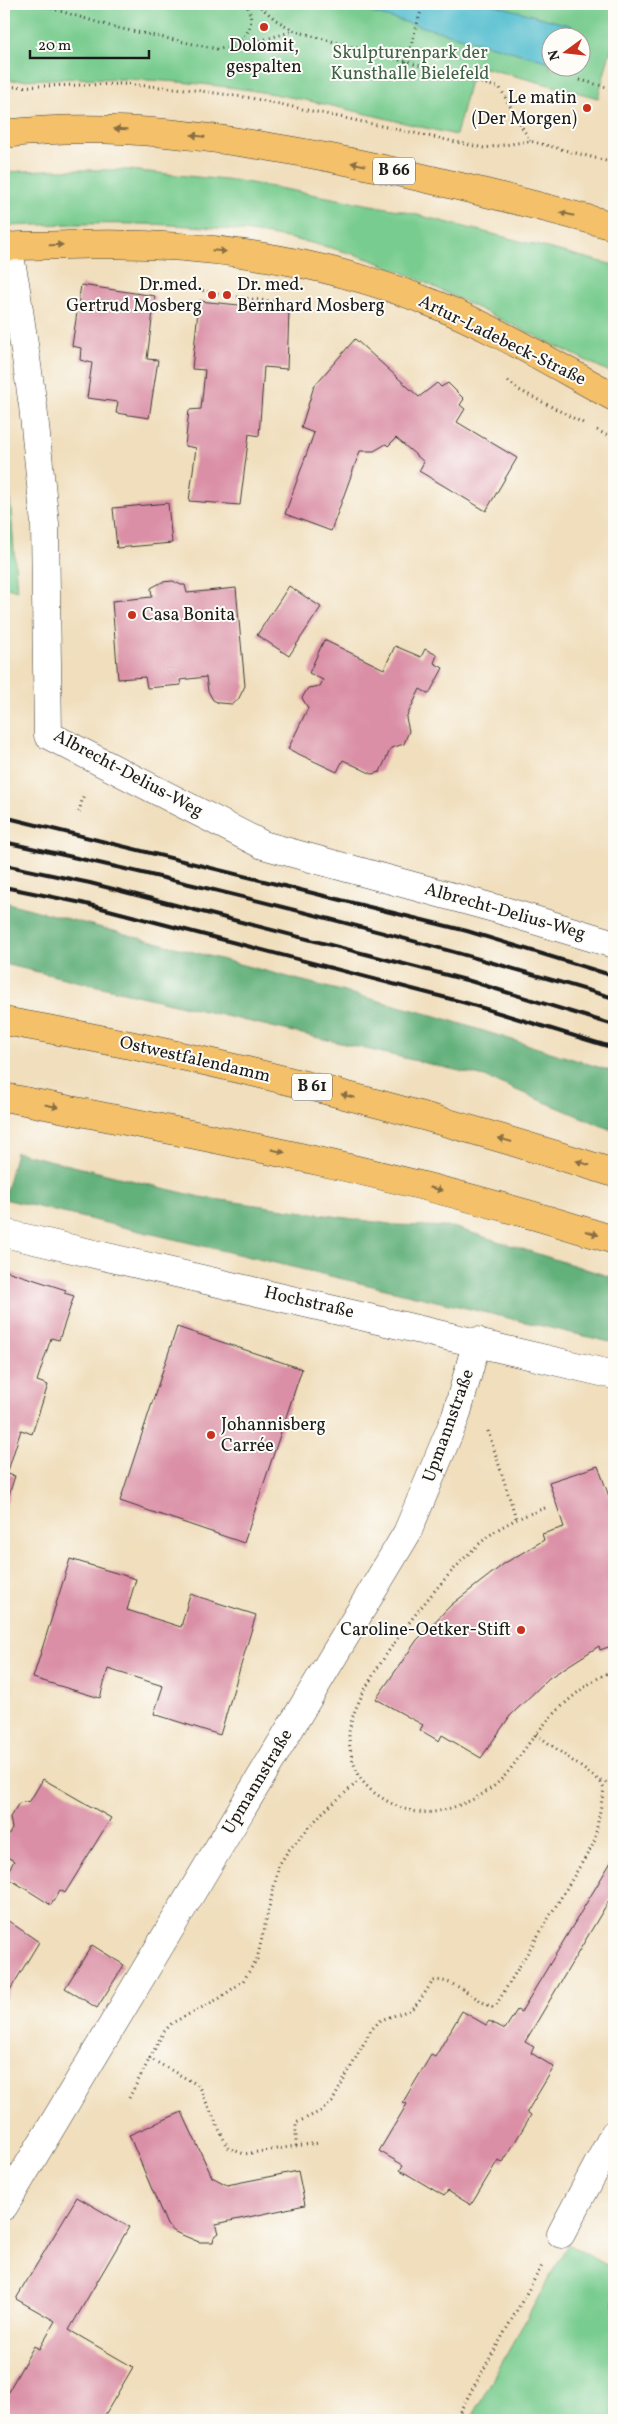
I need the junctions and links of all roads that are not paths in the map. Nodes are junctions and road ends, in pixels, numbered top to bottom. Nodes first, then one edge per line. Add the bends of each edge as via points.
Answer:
1 (4, 134) edge
2 (614, 226) edge
3 (6, 247) edge
4 (614, 397) edge
5 (614, 944) edge
6 (4, 1011) edge
7 (4, 1021) edge
8 (69, 1032) junction
9 (4, 1097) edge
10 (614, 1173) edge
11 (4, 1233) edge
12 (614, 1240) edge
13 (477, 1341) junction
14 (614, 1375) edge
15 (614, 2134) edge
16 (4, 2206) edge
17 (561, 2234) road end

2 -> 1 main road, B 66 via 394,171 273,147 132,129
3 -> 4 main road, Artur-Ladebeck-Straße via 163,246 238,253 323,268 429,302
3 - 5 street, Albrecht-Delius-Weg via 15,283 33,406 45,524 48,735 263,845
6 - 8 main road, B 61
7 - 8 main road, Ostwestfalendamm / B 61
10 -> 8 main road, Ostwestfalendamm / B 61 via 373,1103 211,1062
9 -> 12 main road via 230,1140 334,1164 523,1211
11 - 13 street, Hochstraße
13 - 14 street, Hochstraße
13 - 16 street, Upmannstraße via 453,1424 407,1533
15 - 17 street

